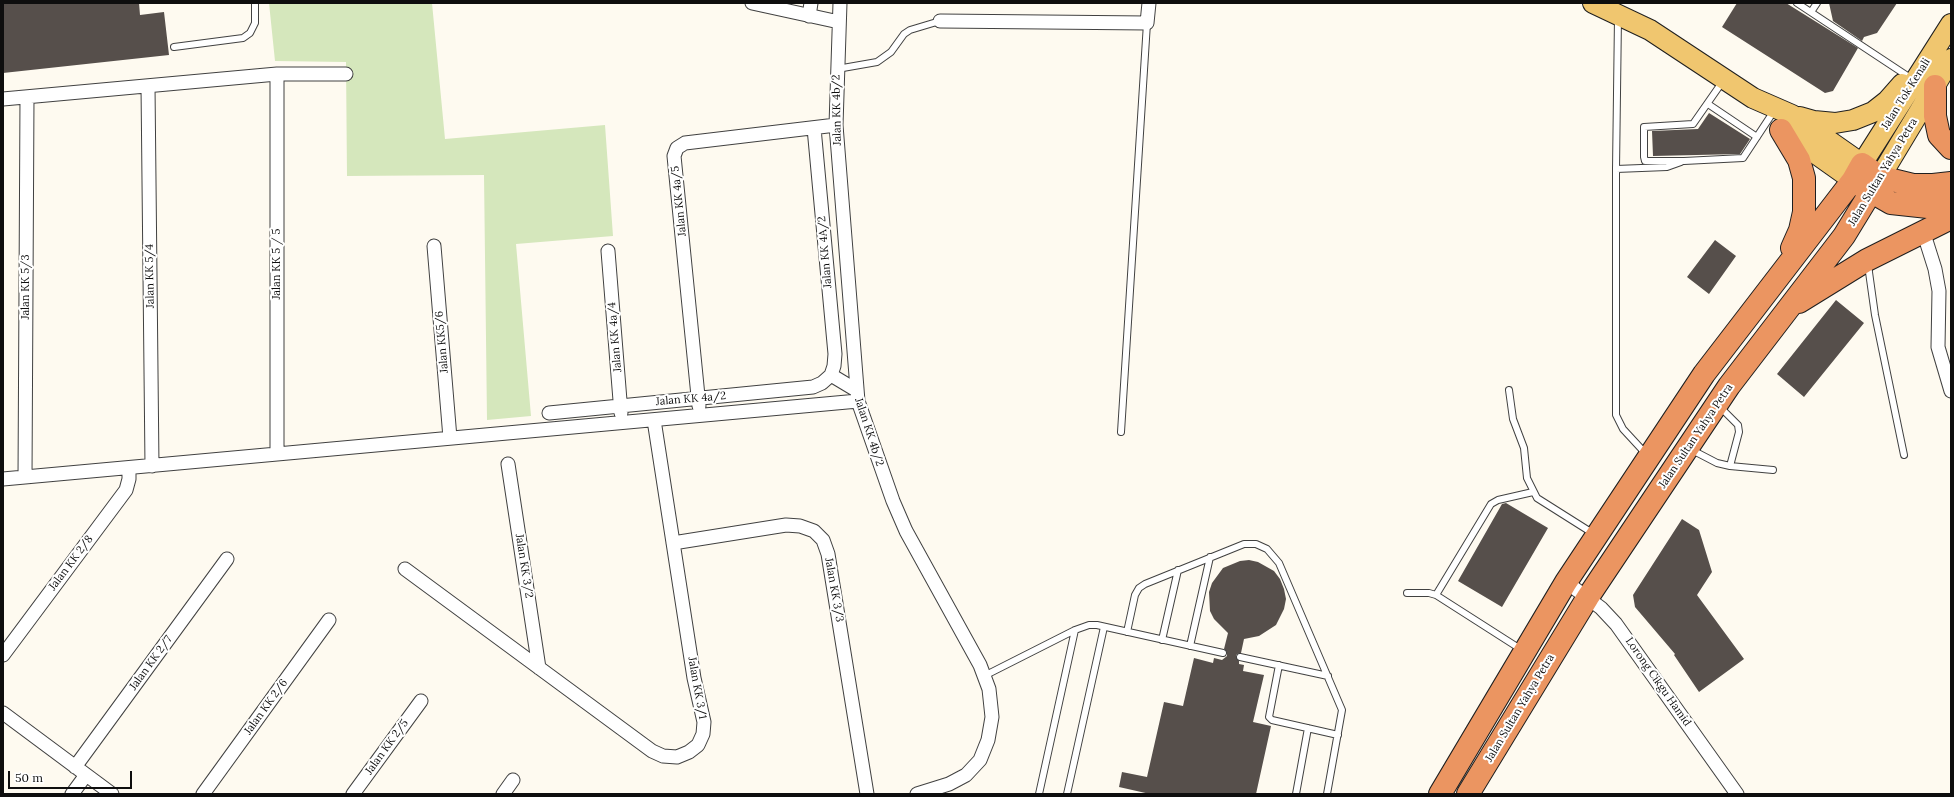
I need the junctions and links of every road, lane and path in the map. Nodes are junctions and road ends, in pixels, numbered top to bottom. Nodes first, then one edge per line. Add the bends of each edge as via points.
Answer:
1 (255, 3) edge
2 (752, 3) edge
3 (840, 3) edge
4 (1148, 3) edge
5 (1593, 3) edge
6 (1797, 3) edge
7 (1817, 3) edge
8 (1618, 8) edge
9 (810, 9) edge
10 (1811, 12) junction
11 (940, 21) joint
12 (839, 22) junction
13 (1147, 23) junction
14 (1951, 24) edge
15 (174, 47) dead end
16 (1943, 54) edge
17 (837, 69) junction
18 (277, 74) junction
19 (346, 74) dead end
20 (1910, 77) junction
21 (1724, 79) junction
22 (148, 86) junction
23 (1935, 86) junction
24 (27, 96) junction
25 (3, 99) edge
26 (1708, 104) junction
27 (1781, 120) junction
28 (836, 125) junction
29 (814, 128) junction
30 (1757, 137) junction
31 (1951, 148) edge
32 (1684, 161) junction
33 (1616, 169) junction
34 (1857, 172) junction
35 (1951, 183) edge
36 (1875, 185) junction
37 (1951, 204) edge
38 (1951, 218) edge
39 (1923, 231) junction
40 (434, 246) dead end
41 (608, 250) dead end
42 (1867, 260) junction
43 (1781, 273) junction
44 (1788, 309) junction
45 (831, 375) junction
46 (1509, 390) dead end
47 (1951, 391) edge
48 (857, 396) junction
49 (698, 398) junction
50 (1717, 404) junction
51 (621, 405) junction
52 (549, 412) dead end
53 (700, 416) junction
54 (654, 420) junction
55 (622, 423) junction
56 (1121, 432) dead end
57 (450, 438) junction
58 (1688, 447) junction
59 (277, 454) junction
60 (1904, 455) dead end
61 (1649, 457) junction
62 (508, 464) dead end
63 (152, 466) junction
64 (1730, 466) junction
65 (129, 468) junction
66 (1773, 470) dead end
67 (25, 477) junction
68 (3, 479) edge
69 (1533, 492) junction
70 (1597, 536) junction
71 (673, 543) junction
72 (1210, 557) junction
73 (227, 560) dead end
74 (405, 569) dead end
75 (1178, 570) junction
76 (1566, 582) junction
77 (1407, 593) dead end
78 (1436, 595) junction
79 (1588, 597) junction
80 (329, 620) dead end
81 (1104, 627) junction
82 (1075, 630) junction
83 (1127, 632) junction
84 (1162, 640) junction
85 (1190, 646) junction
86 (1525, 652) junction
87 (1224, 653) dead end
88 (3, 655) edge
89 (1240, 657) dead end
90 (1279, 665) junction
91 (540, 668) junction
92 (984, 676) junction
93 (1328, 676) junction
94 (421, 701) dead end
95 (3, 713) edge
96 (1308, 728) junction
97 (1338, 735) junction
98 (75, 767) junction
99 (86, 775) junction
100 (513, 780) dead end
101 (937, 791) edge
102 (72, 794) edge
103 (112, 794) edge
104 (203, 794) edge
105 (353, 794) edge
106 (503, 794) edge
107 (867, 794) edge
108 (917, 794) edge
109 (1039, 794) edge
110 (1067, 794) edge
111 (1296, 794) edge
112 (1327, 794) edge
113 (1440, 794) edge
114 (1468, 794) edge
115 (1737, 794) edge

1 - 15 lane via 255,23 250,33 243,38
2 - 9 street
3 - 12 street, Jalan KK 4b/2
4 - 13 street
5 - 8 main road
6 - 10 lane
7 - 10 lane
8 - 21 main road
8 - 33 lane
9 - 12 street
10 - 20 lane
11 - 13 street
11 - 17 lane via 910,30 891,52 877,62
12 - 17 street, Jalan KK 4b/2
13 - 56 lane
14 - 16 main road, Jalan Tok Kenali
16 - 20 main road
16 - 23 main road, Jalan Tok Kenali
16 - 34 main road, Jalan Tok Kenali
17 - 28 street, Jalan KK 4b/2
18 - 19 street
18 - 22 street
18 - 59 street, Jalan KK 5 / 5
20 - 27 main road via 1888,101 1873,112 1853,120 1835,123
21 - 26 lane
21 - 27 main road
22 - 24 street
22 - 63 street, Jalan KK 5/4
23 - 31 highway via 1935,116 1939,135
23 - 36 main road, Jalan Sultan Yahya Petra
24 - 25 street
24 - 67 street, Jalan KK 5/3
26 - 30 lane
26 - 32 lane via 1693,124 1648,126 1643,129 1645,161
27 - 30 lane
27 - 34 main road
27 - 43 highway via 1799,160 1805,193 1800,230
28 - 29 street, Jalan KK 4a/5
28 - 48 street, Jalan KK 4b/2
29 - 45 street, Jalan KK 4A/2 via 835,354
29 - 49 street, Jalan KK 4a/5 via 685,143 680,144 675,152
30 - 32 lane via 1743,158
32 - 33 lane via 1667,168
33 - 61 lane via 1616,415 1622,429
34 - 36 highway
34 - 43 highway, Jalan Sultan Yahya Petra
35 - 36 highway
36 - 37 highway via 1891,203 1928,207
36 - 44 highway, Jalan Sultan Yahya Petra via 1844,236
38 - 39 highway
39 - 42 highway
39 - 47 street via 1940,291 1938,347
40 - 57 street, Jalan KK5/6
41 - 51 street, Jalan KK 4a/4
42 - 44 highway
42 - 60 lane via 1875,315
43 - 61 highway, Jalan Sultan Yahya Petra via 1704,374
44 - 50 highway, Jalan Sultan Yahya Petra
45 - 48 street
45 - 49 street, Jalan KK 4a/2 via 813,387
46 - 69 lane via 1513,419 1524,448 1526,478
48 - 53 street
48 - 92 street, Jalan KK 4b/2 via 906,531
49 - 51 street, Jalan KK 4a/2
49 - 53 street, Jalan KK 4a/5
50 - 58 highway, Jalan Sultan Yahya Petra
50 - 64 lane via 1738,426 1739,432
51 - 52 street, Jalan KK 4a/2
51 - 55 street, Jalan KK 4a/4
53 - 54 street
54 - 55 street
54 - 71 street, Jalan KK 3/1
55 - 57 street
57 - 59 street
58 - 64 lane via 1717,464
58 - 79 highway, Jalan Sultan Yahya Petra
59 - 63 street
61 - 70 highway, Jalan Sultan Yahya Petra
62 - 91 street, Jalan KK 3/2
63 - 65 street
64 - 66 lane
65 - 67 street
65 - 88 street, Jalan KK 2/8 via 126,490
67 - 68 street
69 - 70 lane via 1542,502
69 - 78 lane via 1491,504
70 - 76 highway, Jalan Sultan Yahya Petra
71 - 91 street, Jalan KK 3/1 via 694,678 704,722 703,734 698,745 677,757 663,756 652,751
71 - 107 street, Jalan KK 3/3 via 786,525 814,531 823,540 828,554
72 - 75 lane
72 - 85 lane
72 - 93 lane via 1250,544 1262,546 1272,553 1279,563
73 - 98 street, Jalan KK 2/7
74 - 91 street, Jalan KK 3/1
75 - 83 lane via 1139,588 1135,595
75 - 84 lane
76 - 79 street, Lorong Cikgu Hamid
76 - 86 highway, Jalan Sultan Yahya Petra
77 - 78 lane
78 - 86 lane
79 - 114 highway, Jalan Sultan Yahya Petra
79 - 115 street, Lorong Cikgu Hamid via 1616,624
80 - 104 street, Jalan KK 2/6
81 - 82 lane via 1089,625
81 - 83 lane
81 - 110 lane
82 - 92 lane
82 - 109 lane
83 - 84 lane
84 - 85 lane
85 - 87 lane
86 - 113 highway, Jalan Sultan Yahya Petra
89 - 90 lane
90 - 93 lane
90 - 96 lane via 1269,717 1272,720
92 - 101 street, Jalan KK 4b/2 via 989,689 992,717 988,740 980,760 966,775
93 - 97 lane via 1342,710
94 - 105 street, Jalan KK 2/5
95 - 98 street
96 - 97 lane
96 - 111 lane
97 - 112 lane
98 - 99 street
99 - 102 street
99 - 103 street
100 - 106 street
101 - 108 street, Jalan KK 4b/2

